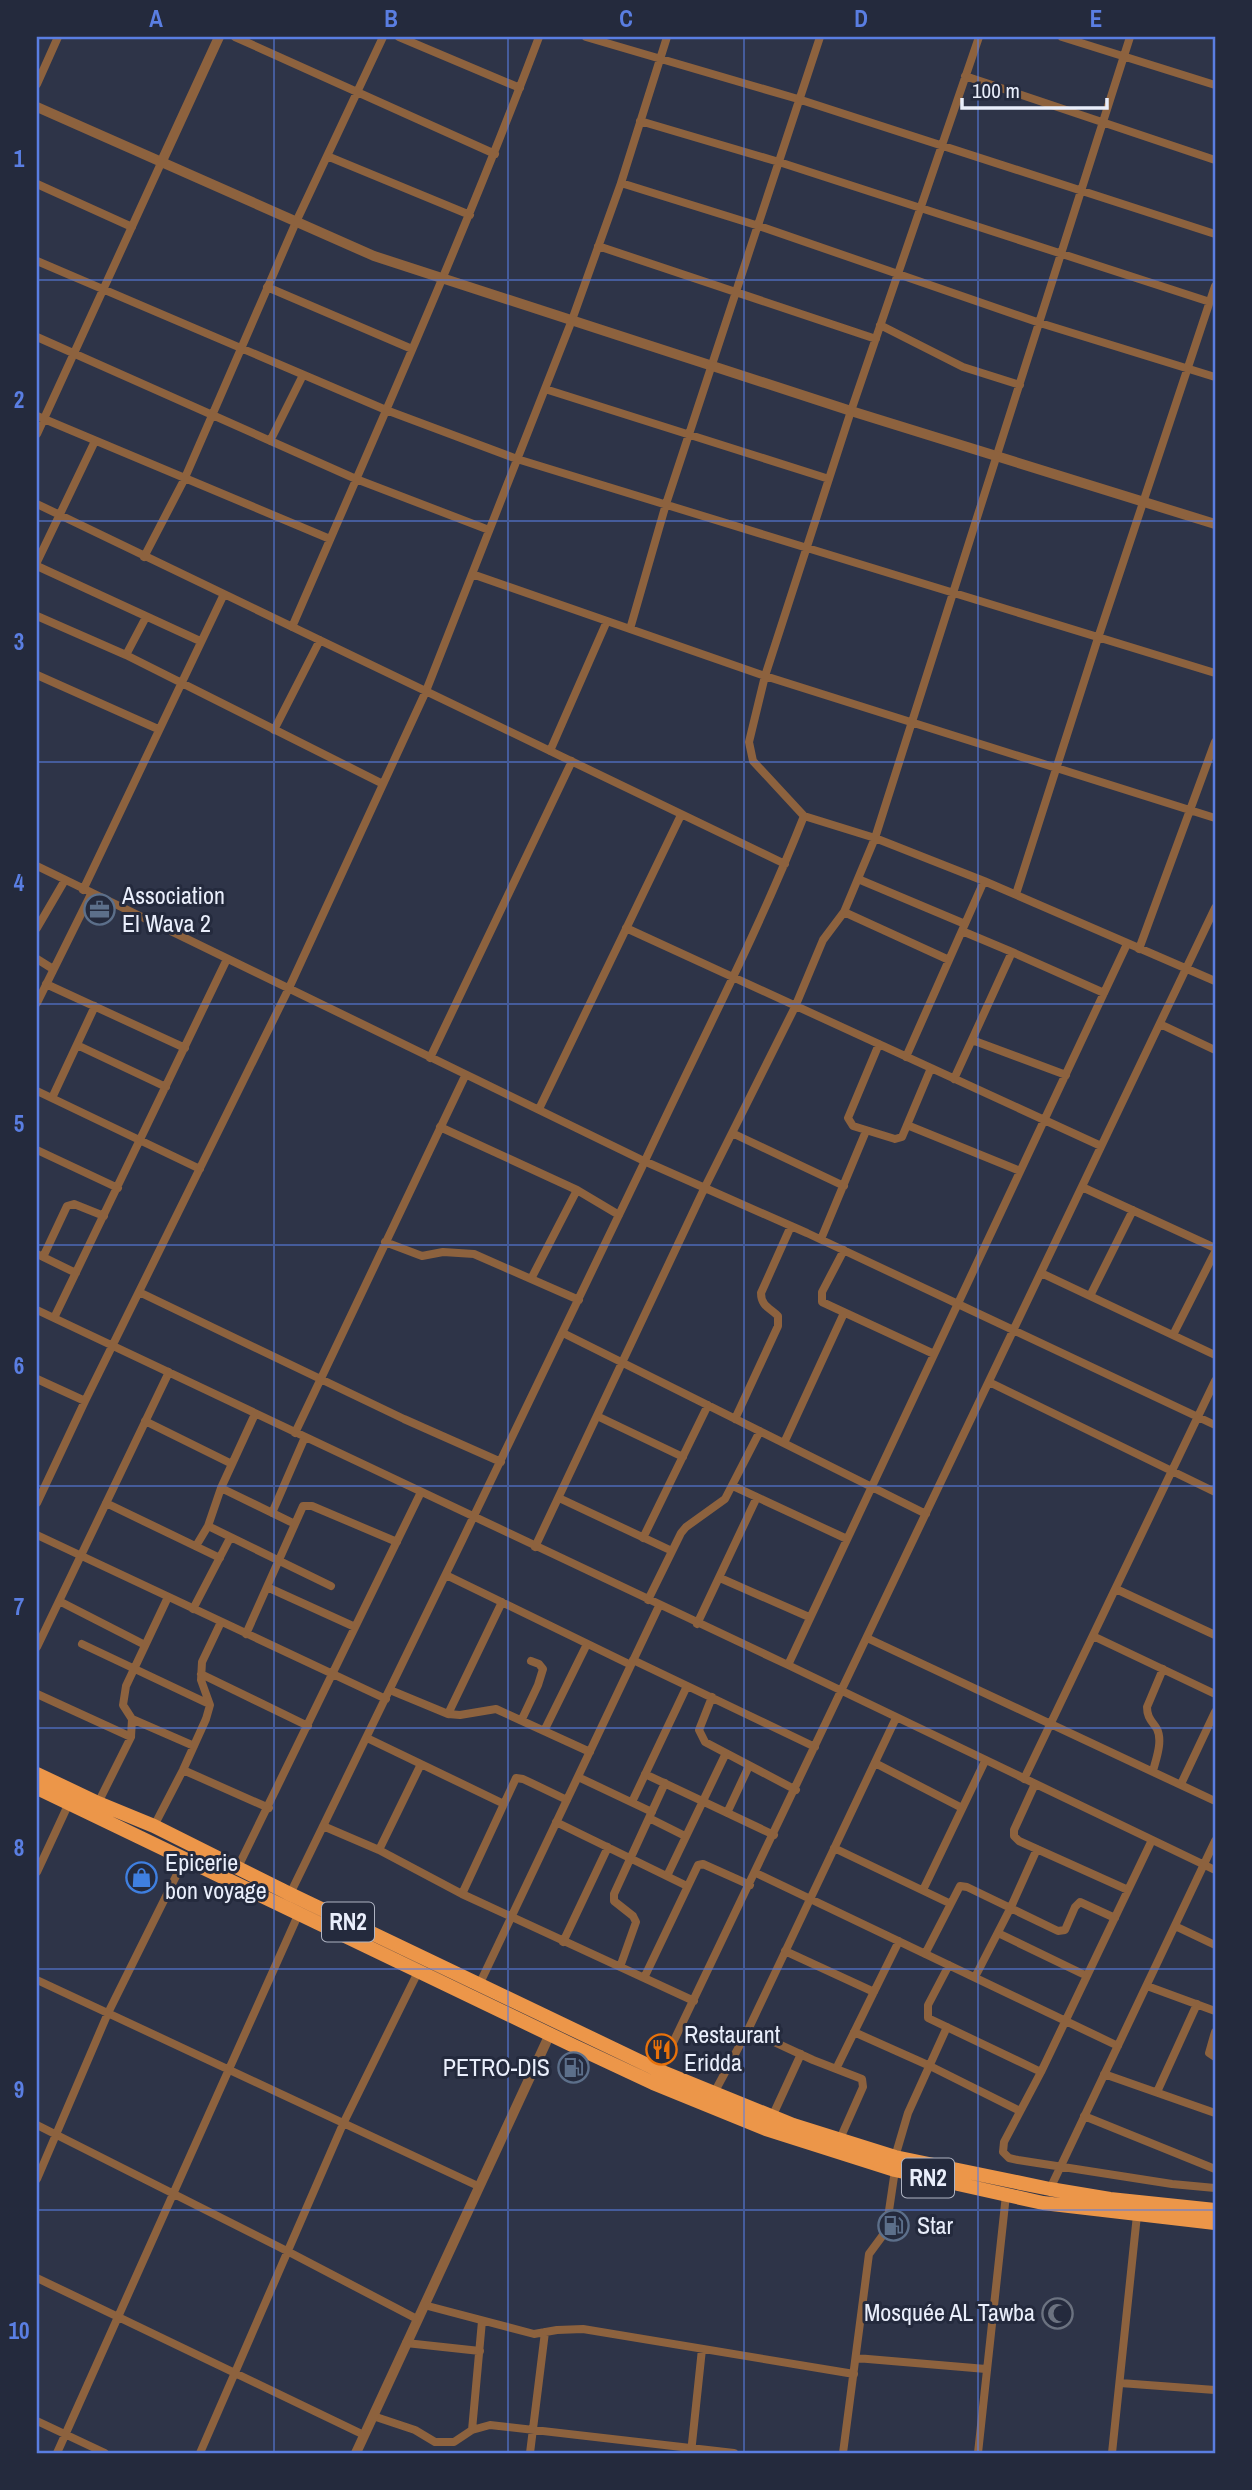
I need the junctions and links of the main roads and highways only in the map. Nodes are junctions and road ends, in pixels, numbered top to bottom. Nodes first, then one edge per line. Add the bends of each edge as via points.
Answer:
1 (37, 1774) edge
2 (37, 1788) edge
3 (170, 1834) junction
4 (161, 1847) junction
5 (656, 2077) junction
6 (895, 2164) junction
7 (1215, 2210) edge
8 (1215, 2223) edge

1 - 3 highway, RN2
2 - 4 highway, RN2
3 - 4 highway
3 - 5 highway, RN2
4 - 5 highway, RN2 via 550,2034
5 - 6 highway, RN2 via 713,2094
5 - 6 highway, RN2 via 792,2138
6 - 7 highway, RN2
6 - 8 highway, RN2 via 1043,2203

